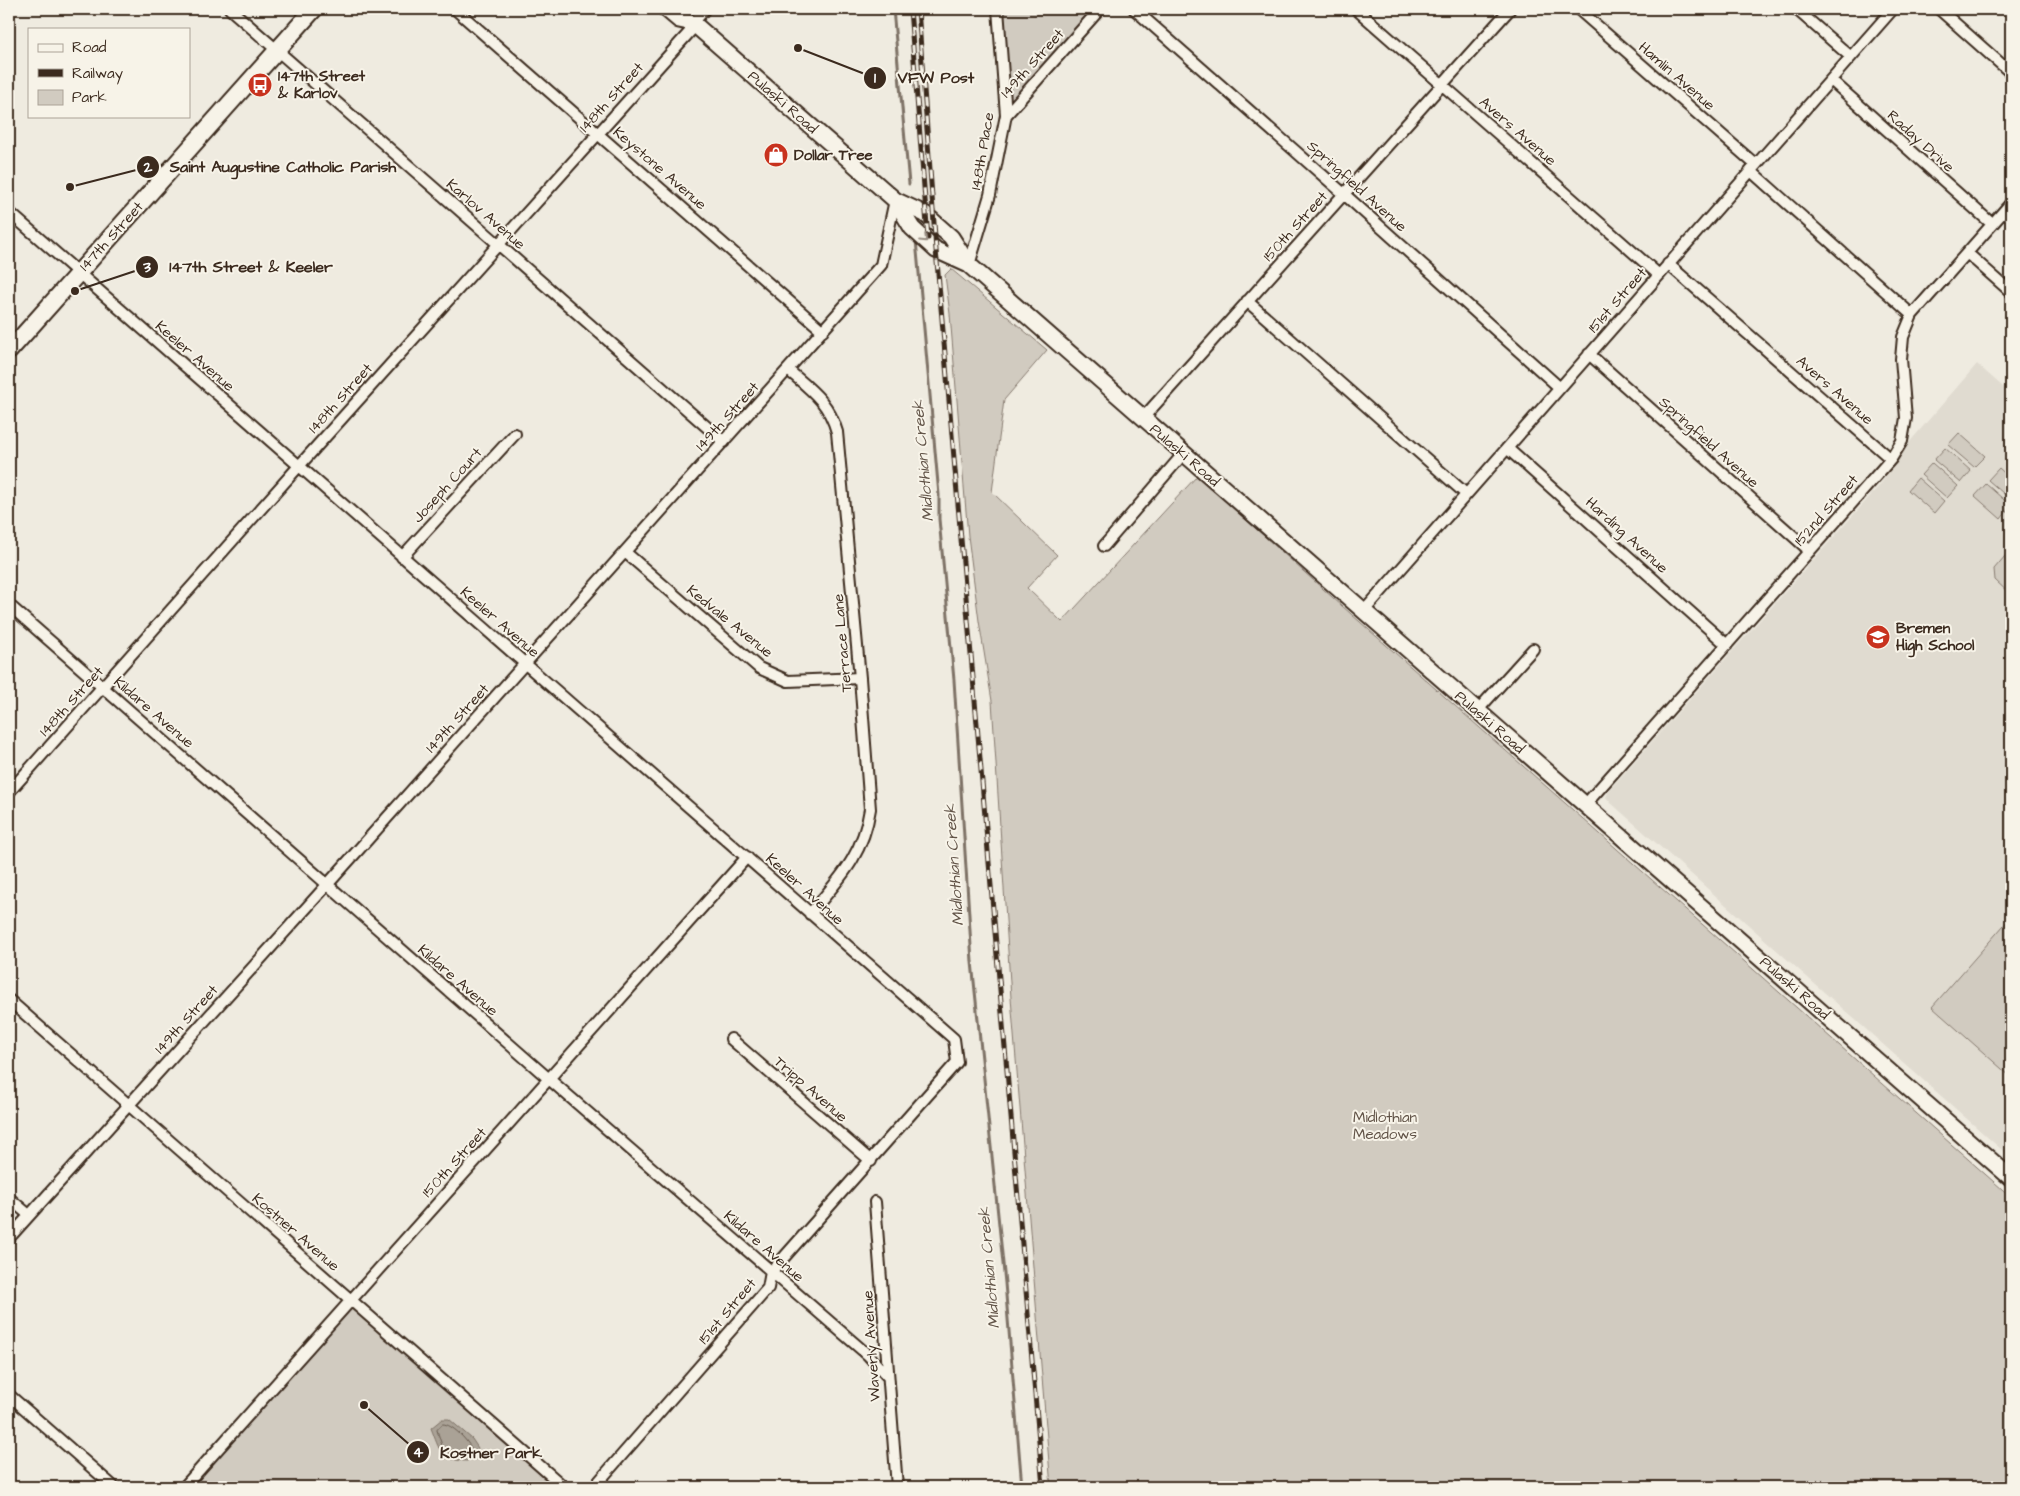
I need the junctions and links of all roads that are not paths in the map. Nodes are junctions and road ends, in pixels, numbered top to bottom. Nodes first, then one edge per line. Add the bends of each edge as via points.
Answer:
1 (230, 9) edge
2 (314, 9) edge
3 (455, 9) edge
4 (666, 9) edge
5 (705, 9) edge
6 (998, 9) edge
7 (1100, 9) edge
8 (1134, 9) edge
9 (1356, 9) edge
10 (1510, 9) edge
11 (1578, 9) edge
12 (1796, 9) edge
13 (1893, 9) edge
14 (1939, 9) edge
15 (693, 19) edge
16 (277, 51) junction
17 (1851, 57) junction
18 (2011, 74) edge
19 (1830, 80) junction
20 (1442, 84) junction
21 (1006, 115) junction
22 (598, 134) junction
23 (1753, 168) junction
24 (1344, 194) junction
25 (895, 200) junction
26 (2011, 203) edge
27 (9, 212) edge
28 (1992, 224) junction
29 (499, 244) junction
30 (1967, 253) junction
31 (1668, 264) junction
32 (969, 265) junction
33 (78, 273) junction
34 (1659, 275) junction
35 (2011, 292) edge
36 (1247, 302) junction
37 (1912, 315) junction
38 (823, 330) junction
39 (9, 351) edge
40 (1589, 354) junction
41 (788, 370) junction
42 (1560, 388) junction
43 (1143, 418) junction
44 (515, 434) dead end
45 (724, 442) junction
46 (1507, 448) junction
47 (1184, 453) junction
48 (1891, 459) junction
49 (299, 466) junction
50 (1466, 494) junction
51 (1104, 546) dead end
52 (1810, 551) junction
53 (625, 552) junction
54 (402, 557) junction
55 (9, 605) edge
56 (1364, 611) junction
57 (1727, 645) junction
58 (1533, 649) dead end
59 (525, 664) junction
60 (860, 678) junction
61 (103, 687) junction
62 (1478, 711) junction
63 (9, 792) edge
64 (1585, 804) junction
65 (747, 857) junction
66 (327, 885) junction
67 (810, 914) junction
68 (9, 1000) edge
69 (732, 1039) dead end
70 (958, 1062) joint
71 (549, 1079) junction
72 (128, 1104) junction
73 (871, 1161) junction
74 (2011, 1178) edge
75 (9, 1198) edge
76 (875, 1202) dead end
77 (29, 1215) junction
78 (9, 1238) edge
79 (771, 1272) junction
80 (351, 1301) junction
81 (888, 1377) junction
82 (9, 1395) edge
83 (114, 1487) edge
84 (184, 1487) edge
85 (564, 1487) edge
86 (594, 1487) edge
87 (897, 1487) edge

1 - 16 street, Karlov Avenue
2 - 16 main road, 147th Street
3 - 22 street, Keystone Avenue
4 - 15 main road, Pulaski Road via 679,20
5 - 15 street, 148th Street
6 - 21 street, 148th Place
7 - 21 street, 149th Street
8 - 24 street, Springfield Avenue
9 - 20 street, Avers Avenue
10 - 20 street, 150th Street
11 - 23 street, Hamlin Avenue
12 - 17 street
13 - 17 street, 151st Street
14 - 18 street
15 - 22 street, 148th Street
15 - 25 main road, Pulaski Road
16 - 29 street, Karlov Avenue
16 - 33 main road, 147th Street
17 - 19 street, 151st Street
19 - 23 street, 151st Street
19 - 28 street, Raday Drive
20 - 24 street, 150th Street
20 - 34 street, Avers Avenue
21 - 32 street, 148th Place via 990,195
22 - 29 street, 148th Street
22 - 38 street, Keystone Avenue
23 - 31 street, 151st Street
23 - 37 street, Hamlin Avenue
24 - 36 street, 150th Street
24 - 42 street, Springfield Avenue
25 - 32 main road, Pulaski Road via 926,214 951,237
25 - 38 street, 149th Street via 881,265
26 - 28 street, 152nd Street
27 - 33 street, Keeler Avenue
28 - 30 street, 152nd Street
29 - 45 street, Karlov Avenue
29 - 49 street, 148th Street
30 - 35 street
30 - 37 street, 152nd Street
31 - 34 street, 151st Street
31 - 48 street, Avers Avenue
32 - 43 main road, Pulaski Road
33 - 39 main road, 147th Street
33 - 49 street, Keeler Avenue
34 - 40 street, 151st Street
36 - 43 street, 150th Street
36 - 50 street
37 - 48 street, 152nd Street via 1903,337 1901,359 1906,418 1902,441
38 - 41 street, 149th Street
40 - 42 street, 151st Street
40 - 52 street, Springfield Avenue
41 - 45 street, 149th Street
41 - 60 street, Terrace Lane via 828,408 837,432
42 - 46 street, 151st Street
43 - 47 main road, Pulaski Road
44 - 54 street, Joseph Court
45 - 53 street, 149th Street
46 - 50 street, 151st Street
46 - 57 street, Harding Avenue
47 - 51 street
47 - 56 main road, Pulaski Road
48 - 52 street, 152nd Street
49 - 54 street, Keeler Avenue
49 - 61 street, 148th Street
50 - 56 street, 151st Street
52 - 57 street, 152nd Street
53 - 59 street, 149th Street
53 - 60 street, Kedvale Avenue via 760,668 788,681
54 - 59 street, Keeler Avenue
55 - 61 street, Kildare Avenue
56 - 62 main road, Pulaski Road
57 - 64 street, 152nd Street
58 - 62 street
59 - 65 street, Keeler Avenue
59 - 66 street, 149th Street
60 - 67 street, Terrace Lane via 870,809 867,830 847,869
61 - 63 street, 148th Street
61 - 66 street, Kildare Avenue
62 - 64 main road, Pulaski Road
64 - 74 main road, Pulaski Road
65 - 67 street, Keeler Avenue
65 - 71 street, 150th Street
66 - 71 street, Kildare Avenue
66 - 72 street, 149th Street
67 - 70 street, Keeler Avenue via 954,1039
68 - 72 street, Kostner Avenue
69 - 73 street, Tripp Avenue
70 - 73 street, 151st Street
71 - 79 street, Kildare Avenue
71 - 80 street, 150th Street
72 - 77 street, 149th Street
72 - 80 street, Kostner Avenue
73 - 79 street, 151st Street
75 - 77 street
76 - 81 street, Waverly Avenue
77 - 78 street, 149th Street
79 - 81 street, Kildare Avenue via 868,1355
79 - 86 street, 151st Street via 768,1288
80 - 84 street, 150th Street
80 - 85 street, Kostner Avenue
81 - 87 street, Waverly Avenue
82 - 83 street

